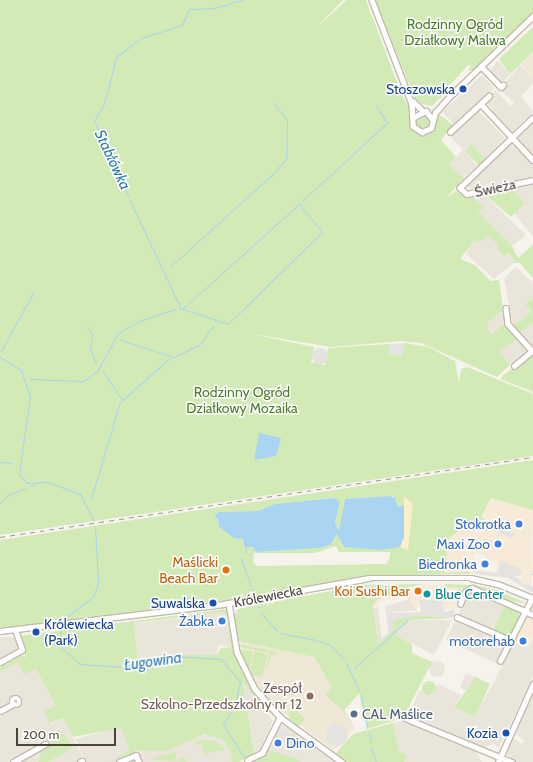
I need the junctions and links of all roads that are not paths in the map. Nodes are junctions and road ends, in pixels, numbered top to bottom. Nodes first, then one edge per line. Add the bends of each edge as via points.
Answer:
1 (372, 0) edge
2 (533, 16) edge
3 (481, 66) junction
4 (503, 85) dead end
5 (406, 87) junction
6 (489, 96) dead end
7 (447, 99) junction
8 (481, 104) junction
9 (424, 111) junction
10 (533, 118) edge
11 (413, 119) junction
12 (433, 121) junction
13 (450, 132) dead end
14 (512, 138) junction
15 (533, 160) edge
16 (533, 180) edge
17 (506, 308) dead end
18 (532, 351) edge
19 (514, 366) dead end
20 (532, 598) edge
21 (229, 604) junction
22 (460, 604) dead end
23 (526, 612) junction
24 (533, 614) edge
25 (457, 617) dead end
26 (15, 630) junction
27 (0, 631) edge
28 (510, 640) junction
29 (500, 661) dead end
30 (0, 662) edge
31 (533, 684) edge
32 (13, 704) dead end
33 (0, 710) edge
34 (280, 717) junction
35 (405, 718) dead end
36 (45, 744) dead end
37 (501, 756) junction
38 (245, 761) edge
39 (14, 762) edge
40 (119, 762) edge
41 (138, 762) edge
42 (342, 762) edge
43 (498, 762) edge
44 (512, 762) edge

1 - 5 street
2 - 3 street
3 - 4 street via 501,87
3 - 7 street
5 - 9 street
5 - 11 street
6 - 8 street
7 - 9 street
7 - 12 street via 435,113
8 - 13 street
8 - 14 street
9 - 11 street
9 - 12 street
10 - 14 street
11 - 12 street via 415,129 422,132 431,128
14 - 15 street
14 - 16 street, Świeża via 460,188 468,194
17 - 18 street via 508,324
18 - 19 street
20 - 21 street, Królewiecka via 498,584 471,578 369,578
20 - 23 street
21 - 26 street, Królewiecka
21 - 34 street via 244,670 260,696
22 - 23 street via 467,589
23 - 24 street
23 - 28 street
25 - 28 street
26 - 27 street, Królewiecka
26 - 30 street via 22,650
28 - 29 street
31 - 37 street
32 - 33 street
34 - 38 street via 262,752
34 - 42 street
35 - 37 street via 488,755
36 - 39 street
37 - 43 street
37 - 44 street
40 - 41 street via 136,755

